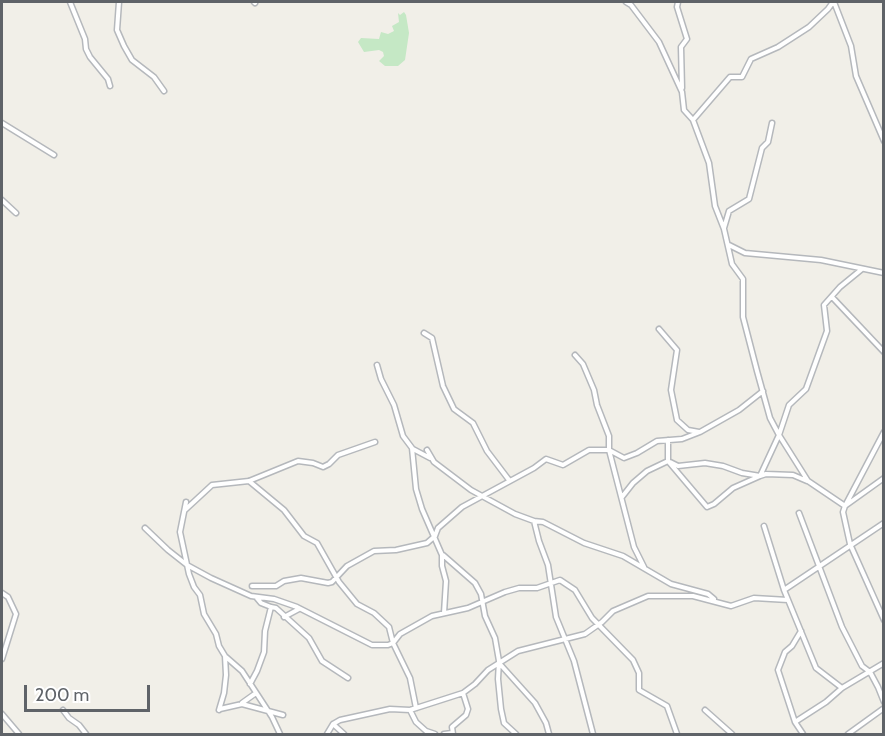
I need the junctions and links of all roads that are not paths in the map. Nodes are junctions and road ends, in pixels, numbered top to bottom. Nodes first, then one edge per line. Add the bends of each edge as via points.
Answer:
1 (70, 2) edge
2 (119, 2) edge
3 (626, 2) edge
4 (678, 2) edge
5 (833, 2) edge
6 (110, 86) dead end
7 (164, 91) dead end
8 (682, 92) junction
9 (693, 120) junction
10 (2, 123) edge
11 (772, 123) dead end
12 (884, 141) edge
13 (54, 155) dead end
14 (2, 200) edge
15 (16, 213) dead end
16 (724, 229) junction
17 (728, 245) junction
18 (862, 269) junction
19 (884, 273) edge
20 (831, 297) junction
21 (658, 329) dead end
22 (424, 333) dead end
23 (884, 352) edge
24 (575, 356) dead end
25 (377, 365) dead end
26 (763, 391) junction
27 (700, 432) junction
28 (884, 432) edge
29 (779, 435) junction
30 (669, 440) junction
31 (375, 442) dead end
32 (412, 448) junction
33 (427, 450) dead end
34 (609, 450) junction
35 (430, 458) junction
36 (668, 461) junction
37 (760, 476) junction
38 (884, 478) edge
39 (509, 480) junction
40 (249, 481) junction
41 (808, 481) junction
42 (482, 496) junction
43 (621, 497) junction
44 (186, 502) dead end
45 (845, 506) junction
46 (185, 511) junction
47 (799, 513) dead end
48 (534, 520) junction
49 (884, 523) edge
50 (764, 526) dead end
51 (145, 528) dead end
52 (435, 536) junction
53 (850, 544) junction
54 (442, 555) junction
55 (187, 565) junction
56 (644, 567) junction
57 (819, 567) junction
58 (337, 579) junction
59 (550, 583) junction
60 (252, 586) dead end
61 (784, 591) junction
62 (2, 593) edge
63 (256, 597) junction
64 (715, 600) junction
65 (788, 600) junction
66 (483, 601) junction
67 (271, 607) junction
68 (301, 608) junction
69 (444, 614) junction
70 (284, 617) junction
71 (883, 617) edge
72 (599, 624) junction
73 (801, 631) junction
74 (566, 639) junction
75 (393, 644) junction
76 (225, 656) junction
77 (2, 659) edge
78 (500, 663) junction
79 (884, 663) edge
80 (870, 672) junction
81 (348, 678) dead end
82 (250, 684) junction
83 (842, 688) junction
84 (256, 693) junction
85 (463, 693) junction
86 (884, 702) edge
87 (242, 704) junction
88 (416, 708) junction
89 (884, 708) edge
90 (63, 710) dead end
91 (267, 710) junction
92 (410, 710) junction
93 (705, 710) dead end
94 (2, 714) edge
95 (283, 715) dead end
96 (795, 722) junction
97 (333, 724) junction
98 (426, 733) edge
99 (453, 734) edge
100 (850, 734) edge
101 (20, 735) edge
102 (86, 735) edge
103 (280, 735) edge
104 (327, 735) edge
105 (344, 735) edge
106 (435, 735) edge
107 (444, 735) edge
108 (516, 735) edge
109 (549, 735) edge
110 (593, 735) edge
111 (677, 735) edge
112 (732, 735) edge
113 (803, 735) edge

1 - 6 street via 90,57
2 - 7 street via 117,30 124,46 132,60 154,77
3 - 8 street via 659,42
4 - 8 street via 687,39 681,47
5 - 9 street via 809,27 751,59 742,77 730,77
5 - 12 street via 851,46 856,76
8 - 9 street via 684,110
9 - 16 street via 709,163 715,206
10 - 13 street
11 - 16 street via 749,199 729,211
14 - 15 street
16 - 17 street
17 - 18 street via 745,253 821,260
17 - 26 street via 732,264 743,279 743,317
18 - 19 street
18 - 20 street
20 - 23 street
20 - 29 street via 824,305 828,331 806,389 789,405
21 - 27 street via 677,350 671,390 677,420 688,430
22 - 39 street via 432,338 443,386 454,409 473,423 487,452
24 - 34 street via 583,364 594,390 609,436
25 - 32 street via 403,436
26 - 27 street
26 - 29 street
27 - 30 street
28 - 45 street
29 - 37 street
29 - 41 street
30 - 34 street via 657,441 624,458
30 - 36 street
31 - 40 street via 338,455 323,467 298,461
32 - 35 street
32 - 52 street via 416,489
33 - 35 street
34 - 39 street via 589,450 563,465 546,459
34 - 43 street
35 - 42 street
36 - 37 street via 678,466 705,463
36 - 37 street via 707,507 733,488
36 - 43 street via 647,471
37 - 41 street via 792,475
38 - 45 street
39 - 42 street
40 - 46 street via 213,485
40 - 58 street via 284,510 304,536 316,543
41 - 45 street
42 - 48 street
42 - 52 street via 453,514
43 - 56 street via 634,547
44 - 46 street
45 - 53 street
46 - 55 street via 180,532
47 - 57 street
48 - 56 street
48 - 59 street
49 - 53 street
50 - 61 street
51 - 55 street
52 - 54 street
52 - 58 street via 416,546 374,551 347,566
53 - 57 street
53 - 71 street
54 - 66 street via 475,583
54 - 69 street via 446,580
55 - 63 street
55 - 76 street via 204,614
56 - 64 street via 657,578 708,594
57 - 61 street
57 - 80 street via 850,644 862,666
58 - 60 street via 328,583 301,578 276,586
58 - 75 street via 357,604 384,621
59 - 66 street via 504,592
59 - 72 street via 560,580 575,590
59 - 74 street via 559,626
61 - 65 street
62 - 77 street via 16,614
63 - 67 street
63 - 68 street
64 - 65 street via 731,606 754,598
64 - 72 street via 654,595 613,611
65 - 73 street
66 - 69 street
66 - 78 street
67 - 70 street
67 - 82 street via 264,652
68 - 70 street
68 - 75 street via 372,645
69 - 75 street via 416,624 397,636
70 - 81 street via 309,638 322,661
72 - 74 street via 585,634
72 - 111 street via 633,660 639,673 639,690 667,706
73 - 83 street via 816,668
73 - 96 street via 785,652 778,670
74 - 78 street via 521,649
74 - 110 street
75 - 88 street via 410,678
76 - 82 street
76 - 87 street via 224,693 219,710
78 - 85 street
78 - 108 street via 498,679 504,723
78 - 109 street via 535,703
79 - 80 street
80 - 83 street
80 - 86 street
82 - 84 street
83 - 96 street
84 - 87 street
84 - 91 street
85 - 88 street
85 - 99 street via 468,709 453,725
87 - 91 street
88 - 92 street
89 - 100 street
90 - 102 street
91 - 95 street
91 - 103 street
92 - 97 street via 390,709
92 - 98 street
93 - 112 street
94 - 101 street
96 - 113 street
97 - 104 street
97 - 105 street
98 - 106 street
99 - 107 street

